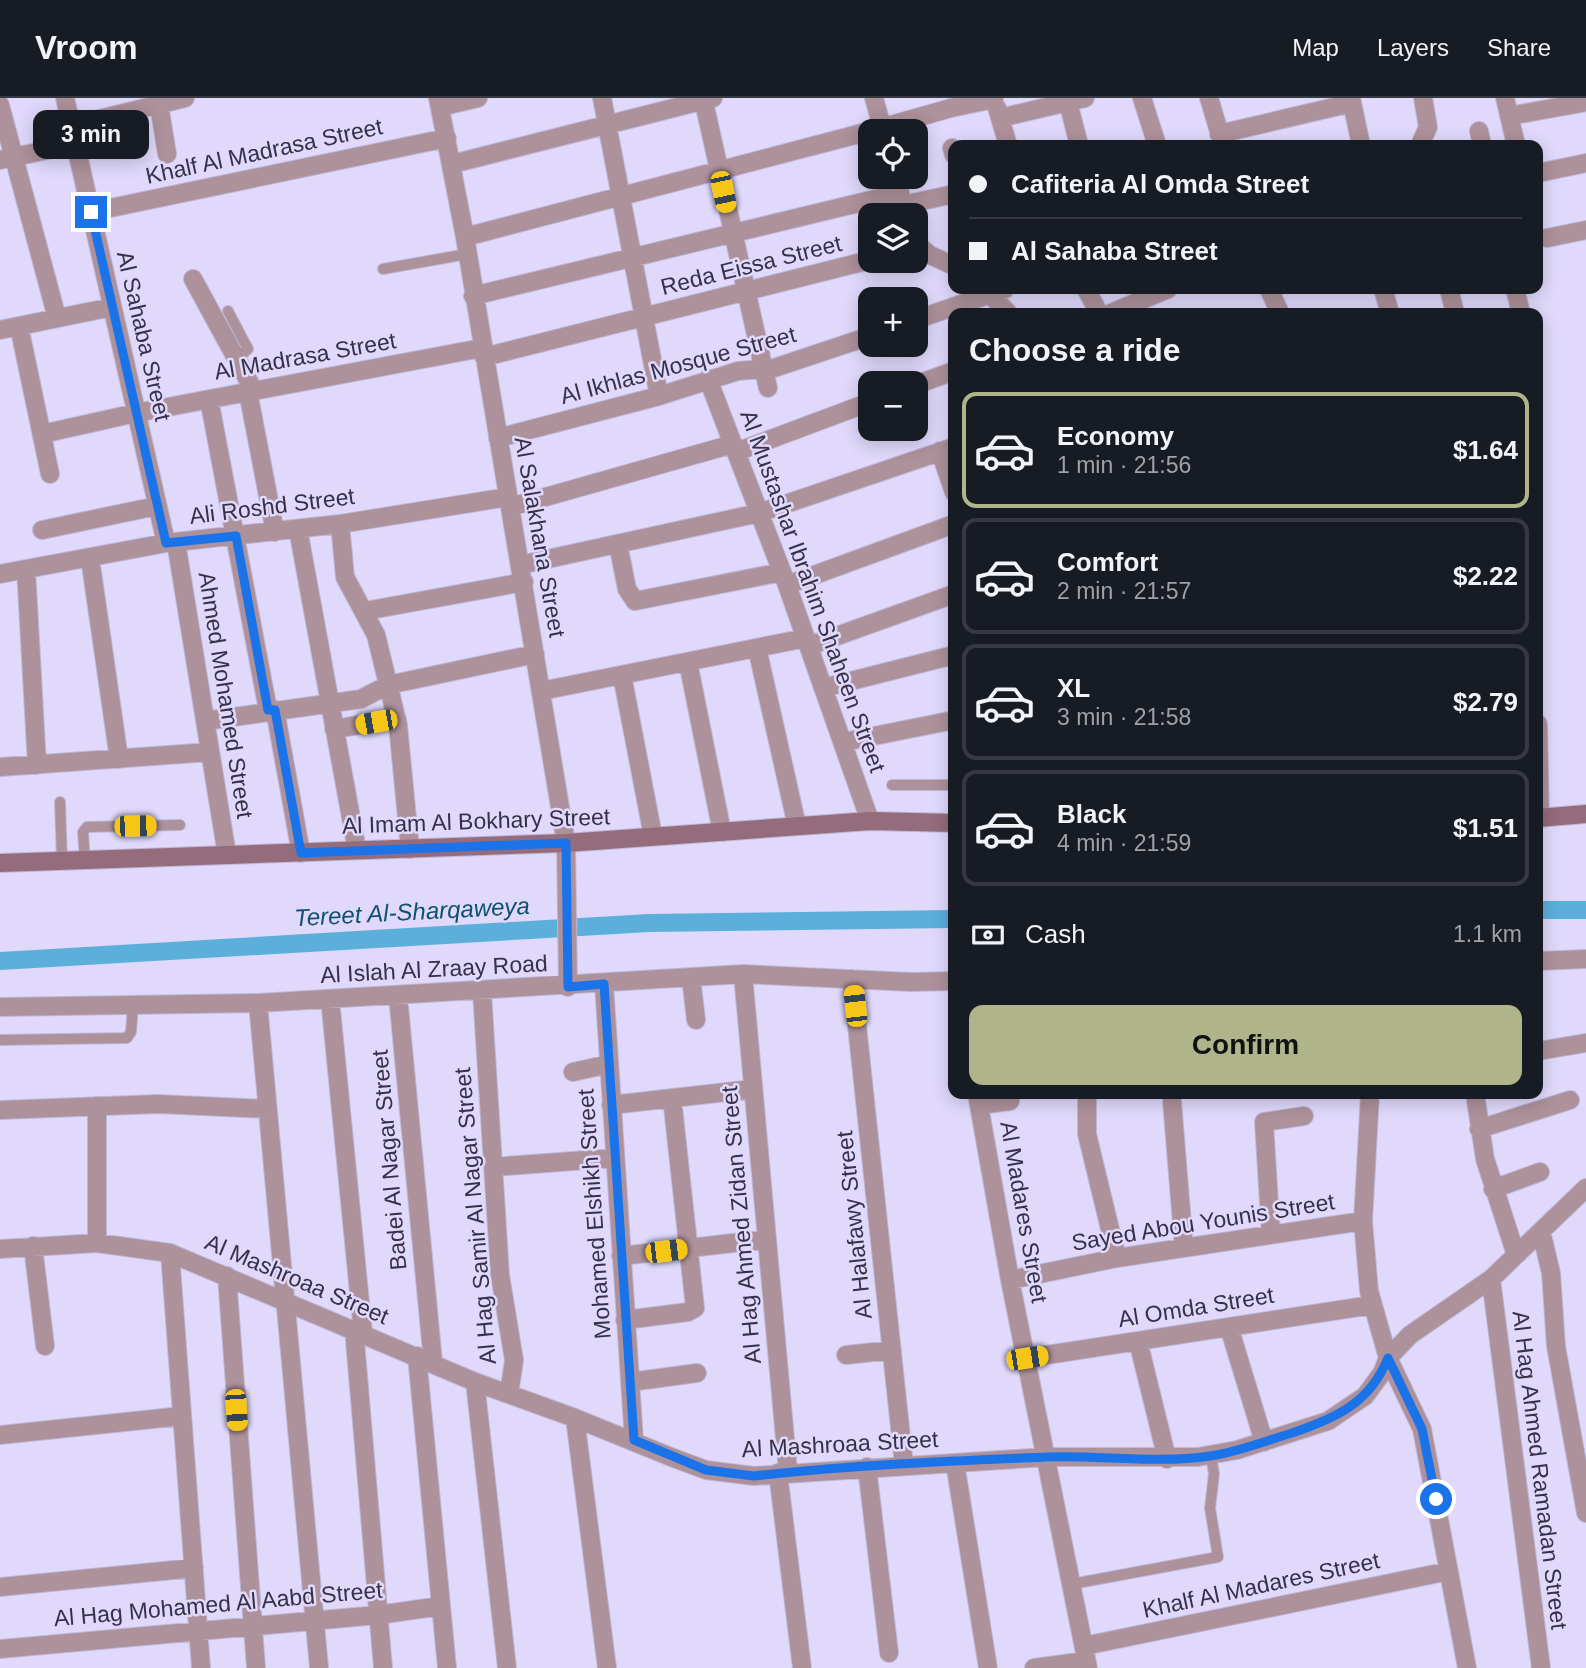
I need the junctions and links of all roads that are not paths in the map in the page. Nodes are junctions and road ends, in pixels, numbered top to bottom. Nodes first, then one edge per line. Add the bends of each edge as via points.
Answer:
1 (65, 98) edge
2 (185, 98) edge
3 (478, 98) edge
4 (602, 98) edge
5 (874, 98) edge
6 (1142, 98) edge
7 (1209, 98) edge
8 (1423, 98) edge
9 (1505, 98) edge
10 (707, 99) edge
11 (993, 99) edge
12 (1076, 100) edge
13 (1352, 100) edge
14 (158, 101) edge
15 (439, 102) edge
16 (1586, 102) edge
17 (0, 105) edge
18 (1509, 116) junction
19 (1000, 118) junction
20 (875, 119) edge
21 (914, 119) edge
22 (607, 125) junction
23 (71, 126) junction
24 (858, 136) edge
25 (447, 138) junction
26 (1007, 140) edge
27 (1079, 140) edge
28 (1155, 140) edge
29 (1221, 140) edge
30 (1360, 140) edge
31 (1422, 140) edge
32 (1515, 140) edge
33 (76, 144) junction
34 (167, 154) dead end
35 (7, 159) edge
36 (1586, 163) edge
37 (452, 164) junction
38 (718, 171) junction
39 (1543, 172) edge
40 (948, 194) edge
41 (620, 196) junction
42 (901, 198) edge
43 (91, 212) junction
44 (1586, 230) edge
45 (732, 235) junction
46 (1547, 238) dead end
47 (466, 245) junction
48 (928, 252) edge
49 (632, 257) junction
50 (858, 263) edge
51 (948, 263) edge
52 (383, 269) dead end
53 (193, 279) dead end
54 (744, 292) junction
55 (986, 294) edge
56 (1156, 294) edge
57 (473, 296) junction
58 (112, 307) junction
59 (1123, 308) edge
60 (228, 311) dead end
61 (928, 315) edge
62 (643, 317) junction
63 (57, 318) junction
64 (19, 326) junction
65 (0, 330) edge
66 (858, 341) edge
67 (483, 353) junction
68 (237, 359) junction
69 (948, 373) edge
70 (708, 379) junction
71 (765, 380) junction
72 (928, 381) edge
73 (251, 391) junction
74 (659, 396) junction
75 (209, 399) junction
76 (858, 406) edge
77 (136, 413) junction
78 (42, 433) junction
79 (498, 438) junction
80 (734, 448) junction
81 (947, 449) edge
82 (50, 474) dead end
83 (509, 502) junction
84 (157, 506) junction
85 (759, 513) junction
86 (340, 524) junction
87 (948, 526) edge
88 (298, 529) junction
89 (42, 530) dead end
90 (275, 532) junction
91 (236, 536) junction
92 (171, 542) junction
93 (618, 544) junction
94 (90, 558) junction
95 (26, 569) junction
96 (522, 573) junction
97 (0, 574) edge
98 (785, 578) junction
99 (948, 596) edge
100 (365, 611) junction
101 (807, 642) junction
102 (757, 648) junction
103 (536, 654) junction
104 (948, 657) edge
105 (688, 662) junction
106 (622, 675) junction
107 (388, 685) junction
108 (823, 688) junction
109 (541, 691) junction
110 (330, 704) junction
111 (272, 710) junction
112 (397, 719) junction
113 (205, 721) junction
114 (948, 721) edge
115 (334, 729) junction
116 (844, 741) junction
117 (210, 752) junction
118 (119, 759) junction
119 (37, 765) junction
120 (0, 767) edge
121 (892, 785) dead end
122 (948, 785) edge
123 (60, 802) dead end
124 (1586, 814) edge
125 (1543, 817) edge
126 (870, 821) junction
127 (948, 823) edge
128 (180, 825) dead end
129 (797, 826) junction
130 (722, 832) junction
131 (653, 836) junction
132 (566, 843) junction
133 (410, 849) junction
134 (357, 850) junction
135 (301, 853) junction
136 (227, 855) junction
137 (85, 861) junction
138 (62, 862) junction
139 (0, 863) edge
140 (1586, 959) edge
141 (1543, 961) edge
142 (743, 974) junction
143 (691, 978) junction
144 (852, 979) junction
145 (948, 981) edge
146 (604, 984) junction
147 (568, 987) junction
148 (482, 992) junction
149 (398, 996) junction
150 (330, 999) junction
151 (258, 1003) junction
152 (133, 1005) junction
153 (0, 1007) edge
154 (696, 1020) dead end
155 (0, 1040) edge
156 (1585, 1043) edge
157 (1543, 1050) edge
158 (609, 1064) junction
159 (573, 1072) dead end
160 (753, 1089) junction
161 (672, 1098) junction
162 (1087, 1099) edge
163 (1370, 1099) edge
164 (1476, 1099) edge
165 (978, 1100) edge
166 (1570, 1100) dead end
167 (1010, 1101) dead end
168 (1172, 1101) dead end
169 (611, 1105) junction
170 (97, 1106) junction
171 (268, 1109) junction
172 (0, 1110) edge
173 (1304, 1116) dead end
174 (1479, 1129) junction
175 (614, 1158) junction
176 (493, 1167) junction
177 (1541, 1172) dead end
178 (1586, 1188) edge
179 (1493, 1189) junction
180 (1363, 1221) junction
181 (1541, 1231) junction
182 (1271, 1235) junction
183 (767, 1239) junction
184 (97, 1243) junction
185 (33, 1246) junction
186 (689, 1248) junction
187 (1184, 1248) junction
188 (0, 1249) edge
189 (170, 1253) junction
190 (1516, 1255) junction
191 (621, 1256) junction
192 (1117, 1258) junction
193 (227, 1276) junction
194 (1491, 1279) junction
195 (1010, 1280) junction
196 (284, 1302) junction
197 (1372, 1305) junction
198 (625, 1320) junction
199 (1229, 1327) junction
200 (359, 1331) junction
201 (1138, 1341) junction
202 (45, 1346) dead end
203 (892, 1350) junction
204 (846, 1355) dead end
205 (1027, 1358) junction
206 (1388, 1358) junction
207 (425, 1359) junction
208 (697, 1373) dead end
209 (475, 1382) junction
210 (629, 1382) junction
211 (509, 1394) junction
212 (182, 1416) junction
213 (575, 1418) junction
214 (0, 1435) edge
215 (634, 1440) junction
216 (1264, 1442) junction
217 (1211, 1456) junction
218 (1047, 1457) junction
219 (1167, 1459) junction
220 (955, 1463) junction
221 (904, 1465) junction
222 (867, 1467) junction
223 (783, 1472) junction
224 (1586, 1513) edge
225 (194, 1568) junction
226 (1449, 1571) junction
227 (1072, 1584) junction
228 (0, 1587) edge
229 (441, 1606) junction
230 (378, 1615) junction
231 (315, 1618) junction
232 (251, 1624) junction
233 (198, 1629) junction
234 (0, 1649) edge
235 (889, 1653) dead end
236 (1086, 1658) edge
237 (201, 1668) edge
238 (256, 1668) edge
239 (319, 1668) edge
240 (383, 1668) edge
241 (447, 1668) edge
242 (507, 1668) edge
243 (607, 1668) edge
244 (802, 1668) edge
245 (988, 1668) edge
246 (1034, 1668) edge
247 (1466, 1668) edge
248 (1541, 1668) edge

1 - 23 street, Al Sahaba Street
2 - 14 street
3 - 15 street
4 - 22 street
5 - 20 street
6 - 28 street
7 - 29 street
8 - 31 street via 1428,127
9 - 18 street
10 - 22 street
10 - 38 street
11 - 19 street
11 - 21 street
12 - 19 street
12 - 27 street
13 - 29 street
13 - 30 street
14 - 23 street
14 - 34 street
15 - 25 street, Al Salakhana Street
16 - 18 street
17 - 35 street
18 - 32 street
19 - 26 street
22 - 37 street
22 - 41 street
23 - 33 street, Al Sahaba Street
24 - 38 street
25 - 37 street, Al Salakhana Street
25 - 43 street, Khalf Al Madrasa Street
33 - 35 street
33 - 43 street, Al Sahaba Street
35 - 63 street
36 - 39 street
37 - 47 street, Al Salakhana Street
38 - 41 street
38 - 45 street
40 - 42 street
41 - 47 street
41 - 49 street
42 - 45 street
43 - 58 street, Al Sahaba Street
44 - 46 street
45 - 49 street
45 - 54 street
47 - 52 lane
47 - 57 street, Al Salakhana Street
48 - 51 street
49 - 57 street
49 - 62 street
50 - 54 street, Reda Eissa Street
53 - 68 street
54 - 62 street, Reda Eissa Street
54 - 71 street
55 - 61 street
56 - 59 street
57 - 67 street, Al Salakhana Street
58 - 63 street
58 - 77 street, Al Sahaba Street
60 - 68 lane via 248,349
62 - 67 street, Reda Eissa Street
62 - 74 street
63 - 64 street
64 - 65 street
64 - 78 street
66 - 71 street, Al Ikhlas Mosque Street
67 - 73 street, Al Madrasa Street
67 - 79 street, Al Salakhana Street
68 - 73 street
69 - 72 street
70 - 71 street, Al Ikhlas Mosque Street via 738,371
70 - 74 street, Al Ikhlas Mosque Street
70 - 80 street, Al Mustashar Ibrahim Shaheen Street
73 - 75 street, Al Madrasa Street
73 - 90 street
74 - 79 street, Al Ikhlas Mosque Street
75 - 77 street, Al Madrasa Street
75 - 91 street
76 - 80 street, Ali Roshd Street
77 - 78 street, Al Madrasa Street
77 - 84 street, Al Sahaba Street
78 - 82 street
79 - 83 street, Al Salakhana Street
80 - 83 street, Ali Roshd Street
80 - 85 street, Al Mustashar Ibrahim Shaheen Street
81 - 85 street
83 - 86 street, Ali Roshd Street
83 - 96 street, Al Salakhana Street
84 - 89 street
84 - 92 street, Al Sahaba Street
85 - 93 street
85 - 98 street, Al Mustashar Ibrahim Shaheen Street
86 - 88 street, Ali Roshd Street
86 - 100 street via 345,577
87 - 98 street
88 - 90 street, Ali Roshd Street
88 - 110 street
90 - 91 street, Ali Roshd Street
91 - 92 street, Ali Roshd Street
91 - 111 street
92 - 94 street, Ali Roshd Street
92 - 113 street, Ahmed Mohamed Street
93 - 96 street
93 - 98 street via 630,596 642,601
94 - 95 street, Ali Roshd Street
94 - 118 street
95 - 97 street, Ali Roshd Street
95 - 119 street
96 - 100 street
96 - 103 street, Al Salakhana Street
98 - 101 street, Al Mustashar Ibrahim Shaheen Street
99 - 101 street
100 - 107 street
101 - 102 street
101 - 108 street, Al Mustashar Ibrahim Shaheen Street
102 - 105 street
102 - 129 street
103 - 107 street
103 - 109 street, Al Salakhana Street
104 - 108 street
105 - 106 street
105 - 130 street
106 - 109 street
106 - 131 street
107 - 110 street via 361,699
107 - 112 street
108 - 116 street, Al Mustashar Ibrahim Shaheen Street
109 - 132 street, Al Salakhana Street
110 - 111 street
110 - 115 street
111 - 113 street
111 - 135 street
112 - 115 street
112 - 133 street
113 - 117 street, Ahmed Mohamed Street
114 - 116 street
115 - 134 street
116 - 126 street, Al Mustashar Ibrahim Shaheen Street
117 - 118 street
117 - 136 street, Ahmed Mohamed Street
118 - 119 street
119 - 120 street
121 - 122 lane
123 - 138 lane
124 - 125 street
126 - 127 street, Al Imam Al Bokhary Street
126 - 129 street, Al Imam Al Bokhary Street
128 - 137 lane via 87,827 83,832
129 - 130 street, Al Imam Al Bokhary Street
130 - 131 street, Al Imam Al Bokhary Street
131 - 132 street, Al Imam Al Bokhary Street
132 - 133 street, Al Imam Al Bokhary Street
132 - 147 street, Al Salakhana Street
133 - 134 street, Al Imam Al Bokhary Street
134 - 135 street, Al Imam Al Bokhary Street
135 - 136 street, Al Imam Al Bokhary Street
136 - 137 street, Al Imam Al Bokhary Street
137 - 138 street, Al Imam Al Bokhary Street
138 - 139 street, Al Imam Al Bokhary Street
140 - 141 street
142 - 143 street, Al Islah Al Zraay Road
142 - 144 street, Al Islah Al Zraay Road
142 - 160 street, Al Hag Ahmed Zidan Street
143 - 146 street, Al Islah Al Zraay Road
143 - 154 street
144 - 145 street, Al Islah Al Zraay Road
144 - 203 street, Al Halafawy Street
146 - 147 street, Al Islah Al Zraay Road
146 - 158 street, Mohamed Elshikh Street
147 - 148 street, Al Islah Al Zraay Road
148 - 149 street, Al Islah Al Zraay Road
148 - 176 street, Al Hag Samir Al Nagar Street
149 - 150 street, Al Islah Al Zraay Road
149 - 207 street, Badei Al Nagar Street
150 - 151 street, Al Islah Al Zraay Road
150 - 200 street
151 - 152 street, Al Islah Al Zraay Road
151 - 171 street
152 - 153 street, Al Islah Al Zraay Road
152 - 155 lane via 127,1038
156 - 157 street
158 - 159 street
158 - 169 street, Mohamed Elshikh Street
160 - 161 street
160 - 183 street, Al Hag Ahmed Zidan Street
161 - 169 street
161 - 186 street
162 - 192 street via 1087,1134
163 - 180 street
164 - 174 street
165 - 167 street
165 - 195 street, Al Madares Street
166 - 174 street
168 - 187 street
169 - 175 street, Mohamed Elshikh Street
170 - 171 street
170 - 172 street
170 - 184 street
171 - 196 street
173 - 182 street via 1264,1122
174 - 179 street
175 - 176 street
175 - 191 street, Mohamed Elshikh Street
176 - 211 street, Al Hag Samir Al Nagar Street via 500,1275 514,1360
177 - 179 street
178 - 181 street, Al Mashroaa Street
179 - 190 street
180 - 182 street, Sayed Abou Younis Street
180 - 197 street
181 - 190 street, Al Mashroaa Street
181 - 224 street
182 - 187 street, Sayed Abou Younis Street
183 - 186 street
183 - 223 street, Al Hag Ahmed Zidan Street
184 - 185 street, Al Mashroaa Street
184 - 189 street, Al Mashroaa Street
185 - 188 street, Al Mashroaa Street
185 - 202 street
186 - 191 street
186 - 198 street via 692,1311
187 - 192 street, Sayed Abou Younis Street
189 - 193 street, Al Mashroaa Street
189 - 212 street
190 - 194 street, Al Mashroaa Street
191 - 198 street, Mohamed Elshikh Street
192 - 195 street, Sayed Abou Younis Street
193 - 196 street, Al Mashroaa Street
193 - 232 street
194 - 206 street, Al Mashroaa Street via 1410,1335
194 - 248 street, Al Hag Ahmed Ramadan Street
195 - 205 street, Al Madares Street
196 - 200 street, Al Mashroaa Street
196 - 231 street
197 - 199 street, Al Omda Street
197 - 206 street
198 - 210 street, Mohamed Elshikh Street
199 - 201 street, Al Omda Street
199 - 216 street
200 - 207 street, Al Mashroaa Street
200 - 230 street
201 - 205 street, Al Omda Street
201 - 219 street
203 - 204 street
203 - 221 street, Al Halafawy Street
205 - 218 street, Al Madares Street
206 - 216 street, Al Mashroaa Street via 1365,1396 1342,1415
206 - 226 street via 1422,1429
207 - 209 street, Al Mashroaa Street
207 - 229 street, Badei Al Nagar Street
208 - 210 street
209 - 211 street, Al Mashroaa Street
209 - 242 street
210 - 215 street, Mohamed Elshikh Street
211 - 213 street, Al Mashroaa Street
212 - 214 street
212 - 225 street
213 - 215 street, Al Mashroaa Street
213 - 243 street
215 - 223 street, Al Mashroaa Street via 706,1470 754,1476
216 - 217 street, Al Mashroaa Street
217 - 219 street, Al Mashroaa Street
217 - 227 lane via 1210,1508 1218,1557
218 - 219 street, Al Mashroaa Street
218 - 220 street, Al Mashroaa Street
218 - 227 street, Al Madares Street
220 - 221 street, Al Mashroaa Street
220 - 245 street
221 - 222 street, Al Mashroaa Street
222 - 223 street, Al Mashroaa Street
222 - 235 street
223 - 244 street, Al Hag Ahmed Zidan Street
225 - 228 street
225 - 233 street
226 - 236 street, Khalf Al Madares Street
226 - 247 street
227 - 236 street, Al Madares Street
229 - 230 street, Al Hag Mohamed Al Aabd Street
229 - 241 street, Badei Al Nagar Street
230 - 231 street, Al Hag Mohamed Al Aabd Street
230 - 240 street
231 - 232 street, Al Hag Mohamed Al Aabd Street
231 - 239 street
232 - 233 street, Al Hag Mohamed Al Aabd Street
232 - 238 street
233 - 234 street, Al Hag Mohamed Al Aabd Street
233 - 237 street
236 - 246 street, Khalf Al Madares Street

